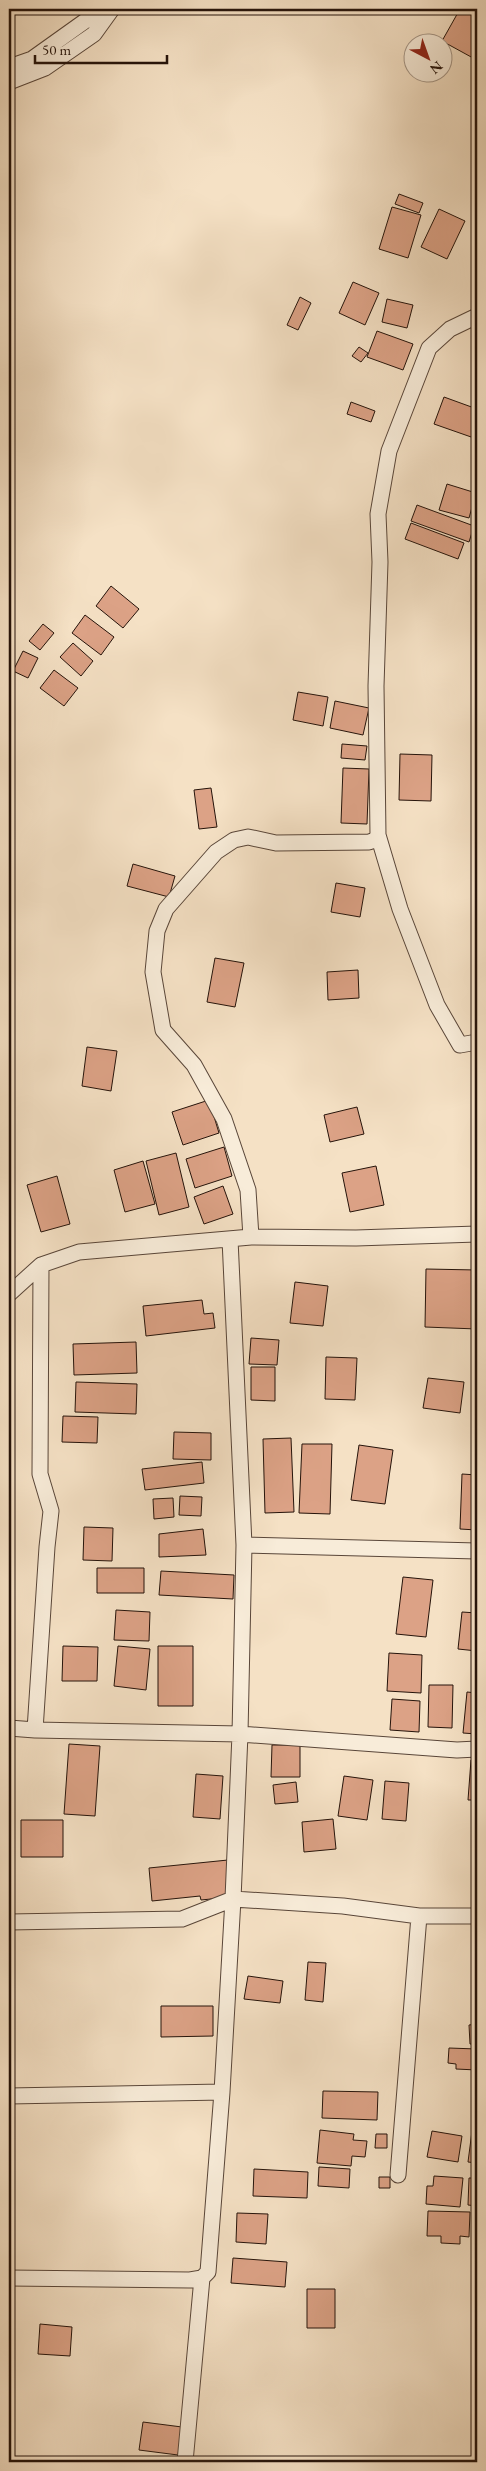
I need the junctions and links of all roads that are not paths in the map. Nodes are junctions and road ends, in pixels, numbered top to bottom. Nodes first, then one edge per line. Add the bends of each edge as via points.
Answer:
1 (99, 9) edge
2 (112, 9) edge
3 (9, 67) edge
4 (9, 82) edge
5 (477, 316) edge
6 (378, 836) junction
7 (477, 1042) edge
8 (477, 1234) edge
9 (251, 1237) junction
10 (230, 1239) junction
11 (41, 1264) junction
12 (9, 1294) edge
13 (244, 1545) junction
14 (477, 1551) edge
15 (9, 1728) edge
16 (35, 1730) junction
17 (240, 1734) junction
18 (477, 1749) edge
19 (233, 1899) junction
20 (419, 1916) junction
21 (477, 1916) edge
22 (9, 1922) edge
23 (222, 2092) junction
24 (9, 2096) edge
25 (398, 2175) dead end
26 (9, 2278) edge
27 (202, 2278) junction
28 (185, 2462) edge

1 - 3 street via 32,58
2 - 4 street via 94,34 45,68
5 - 6 street via 450,328 430,348 389,451 378,514
6 - 7 street via 400,909 436,1005 460,1045
6 - 9 street via 369,842 276,843 248,837 234,840 216,852 166,909 157,931 153,972 163,1030 194,1065 224,1119 248,1190
8 - 9 street
9 - 10 street
10 - 11 street via 79,1252
10 - 13 street
11 - 12 street
11 - 16 street via 40,1474 51,1511
13 - 14 street
13 - 17 street
15 - 16 street
16 - 17 street
17 - 18 street
17 - 19 street
19 - 20 street via 343,1906
19 - 22 street via 182,1919
19 - 23 street
20 - 21 street
20 - 25 street
23 - 24 street
23 - 27 street via 208,2272
26 - 27 street
27 - 28 street

